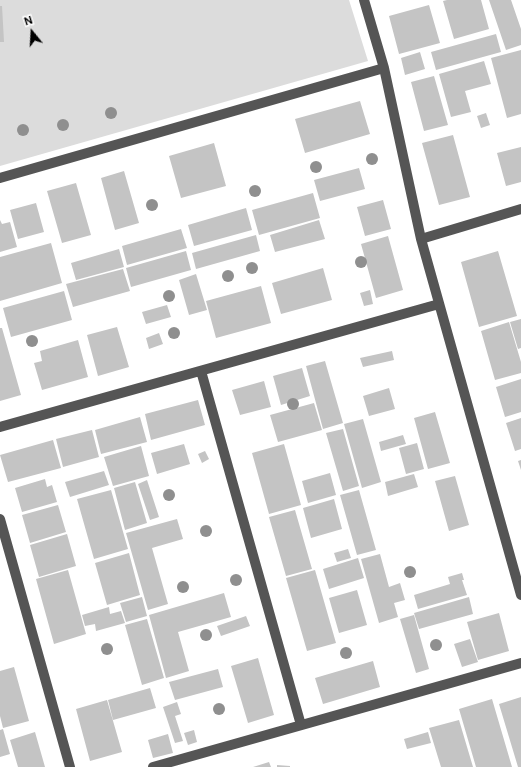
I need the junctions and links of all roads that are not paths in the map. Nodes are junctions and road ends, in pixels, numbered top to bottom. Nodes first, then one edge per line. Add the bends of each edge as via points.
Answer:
1 (364, 0) edge
2 (384, 68) junction
3 (0, 178) edge
4 (521, 209) edge
5 (421, 239) junction
6 (439, 304) junction
7 (201, 371) junction
8 (0, 427) edge
9 (0, 519) edge
10 (521, 595) edge
11 (521, 663) edge
12 (301, 725) junction
13 (70, 767) edge
14 (153, 767) edge

1 - 2 street
2 - 3 street
2 - 5 street
4 - 5 street
5 - 6 street
6 - 7 street
6 - 10 street
7 - 8 street
7 - 12 street
9 - 13 street
11 - 12 street
12 - 14 street

